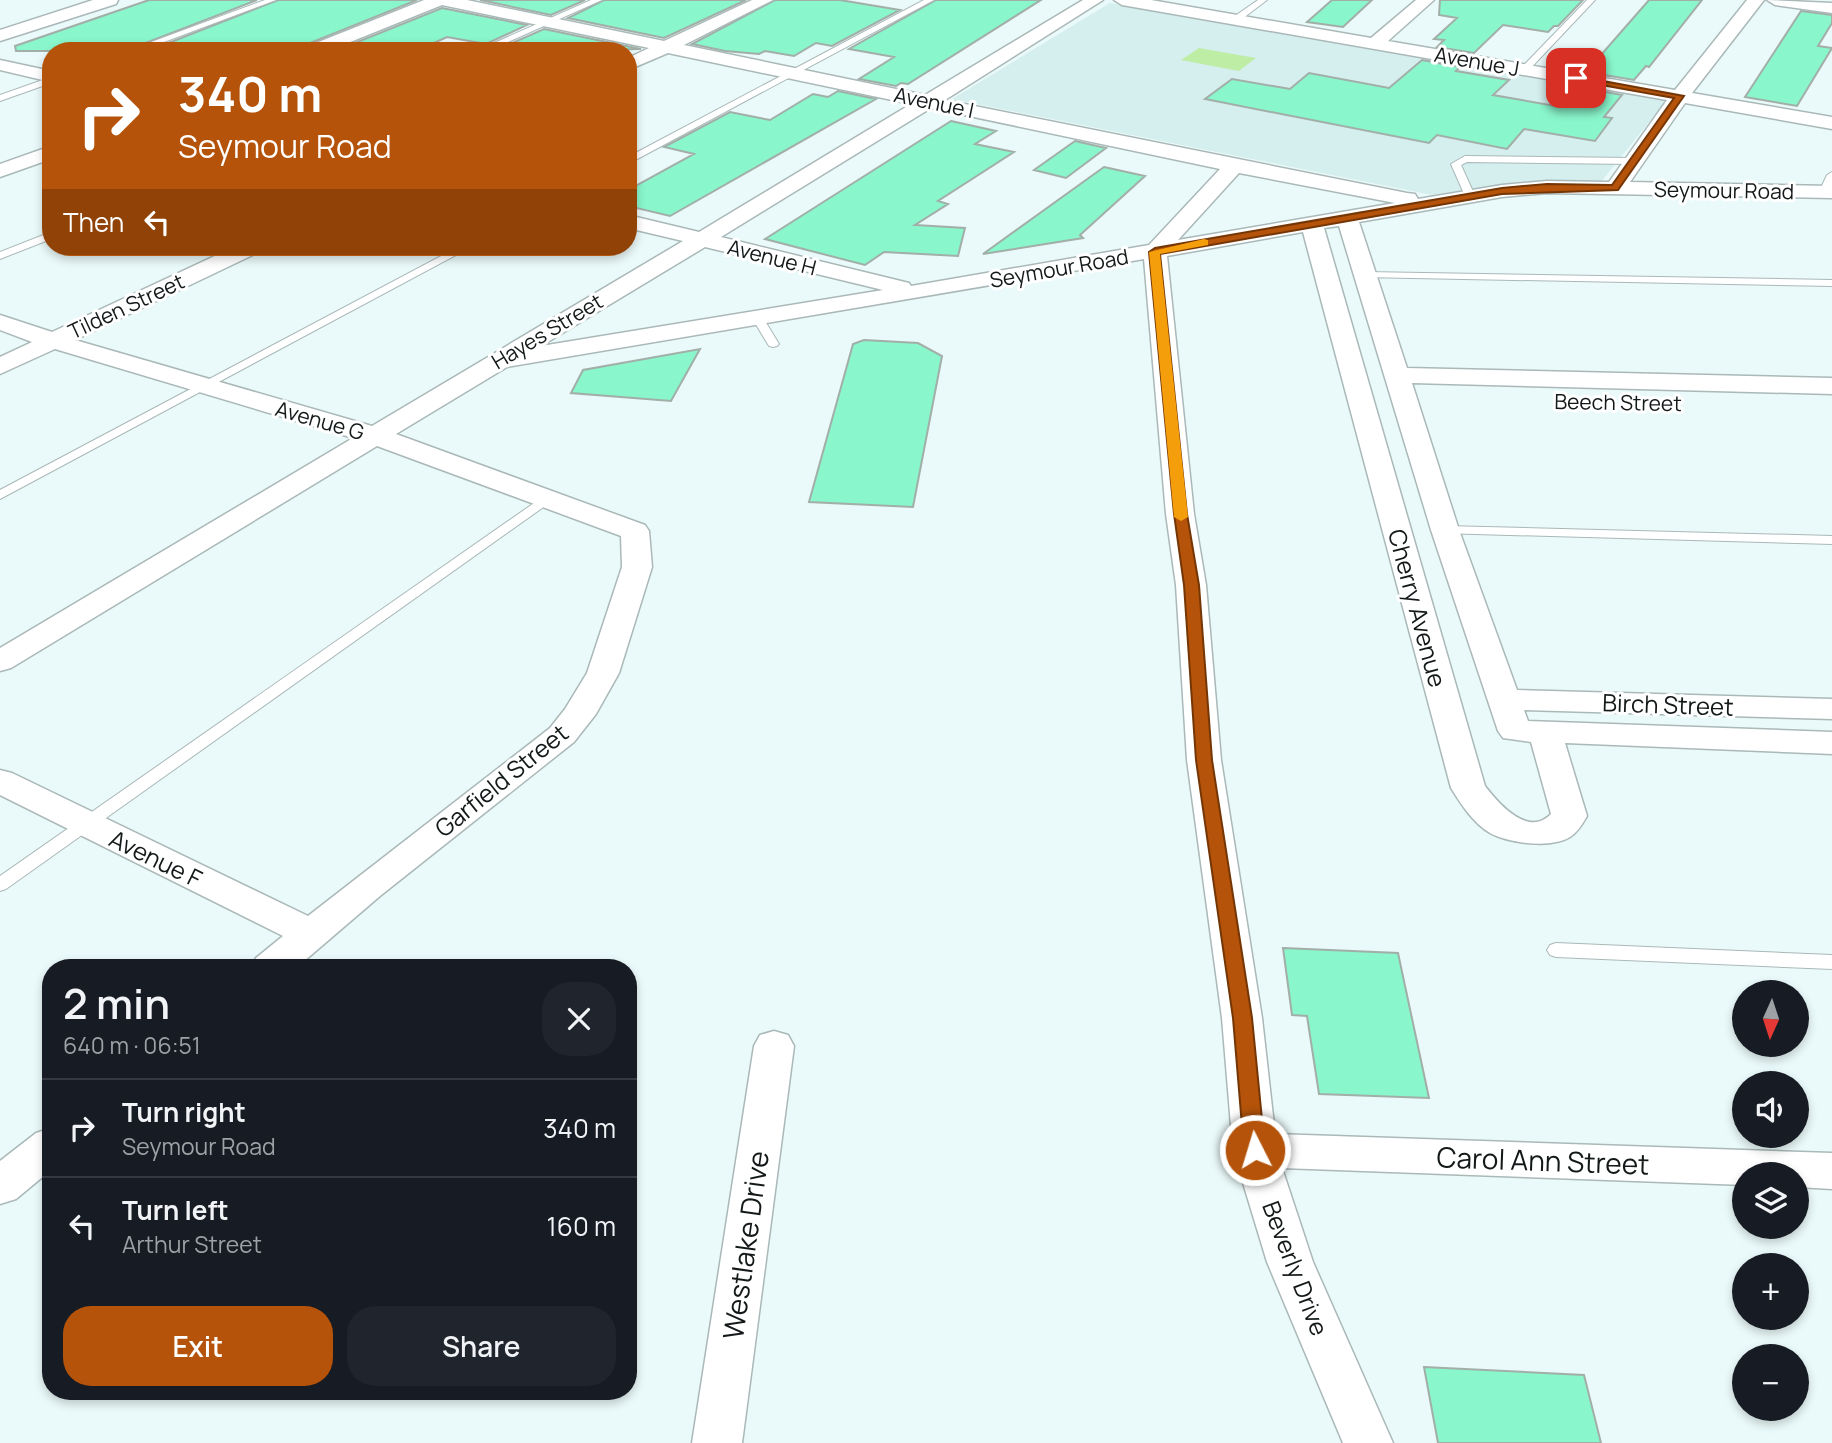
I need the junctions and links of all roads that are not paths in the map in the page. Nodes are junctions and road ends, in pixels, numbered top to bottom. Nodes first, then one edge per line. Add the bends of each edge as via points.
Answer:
1 (110, 0) edge
2 (272, 0) edge
3 (441, 0) edge
4 (598, 0) edge
5 (765, 0) edge
6 (930, 0) edge
7 (1095, 0) edge
8 (1122, 0) edge
9 (1263, 0) edge
10 (1426, 0) edge
11 (1591, 0) edge
12 (1756, 0) edge
13 (1775, 0) edge
14 (1832, 8) edge
15 (1235, 20) junction
16 (546, 22) junction
17 (0, 36) edge
18 (156, 42) edge
19 (335, 42) edge
20 (500, 42) edge
21 (1374, 44) junction
22 (665, 47) junction
23 (637, 61) edge
24 (0, 65) edge
25 (1524, 70) junction
26 (795, 74) junction
27 (42, 76) edge
28 (42, 82) edge
29 (1680, 96) junction
30 (0, 98) edge
31 (927, 101) junction
32 (1832, 123) edge
33 (42, 155) edge
34 (637, 156) edge
35 (1634, 161) junction
36 (1234, 166) junction
37 (0, 170) edge
38 (1829, 186) edge
39 (1615, 188) junction
40 (1470, 195) junction
41 (1426, 202) junction
42 (1347, 217) junction
43 (637, 223) edge
44 (1312, 223) junction
45 (42, 239) edge
46 (702, 239) junction
47 (1155, 252) junction
48 (0, 256) edge
49 (232, 256) edge
50 (449, 256) edge
51 (1366, 275) junction
52 (1832, 283) edge
53 (916, 292) junction
54 (758, 318) junction
55 (0, 322) edge
56 (53, 341) junction
57 (774, 344) dead end
58 (496, 361) junction
59 (0, 366) edge
60 (204, 386) junction
61 (1401, 386) junction
62 (1829, 396) edge
63 (376, 436) junction
64 (0, 495) edge
65 (547, 498) junction
66 (1445, 530) junction
67 (635, 531) joint
68 (1832, 540) edge
69 (0, 661) edge
70 (1832, 709) edge
71 (1521, 721) junction
72 (1832, 743) edge
73 (0, 781) edge
74 (87, 824) junction
75 (0, 885) edge
76 (312, 934) junction
77 (1556, 950) dead end
78 (281, 959) edge
79 (1832, 962) edge
80 (774, 1046) dead end
81 (1255, 1150) junction
82 (42, 1152) edge
83 (1832, 1171) edge
84 (0, 1186) edge
85 (717, 1443) edge
86 (1368, 1443) edge

1 - 17 street
2 - 18 lane
3 - 16 street, Avenue I
3 - 19 street
4 - 16 lane
5 - 22 street
6 - 26 lane
7 - 31 street, Hayes Street
8 - 15 street, Avenue J
9 - 15 lane
10 - 21 street
11 - 25 lane
12 - 29 street
13 - 14 street
15 - 21 street, Avenue J
16 - 20 lane
16 - 22 street, Avenue I
21 - 25 street, Avenue J
22 - 23 street
22 - 26 street, Avenue I
24 - 27 street
25 - 29 street, Avenue J
26 - 31 street, Avenue I
26 - 34 lane
28 - 30 lane
29 - 32 street, Avenue J
29 - 35 street
31 - 36 street, Avenue I
31 - 46 street, Hayes Street
33 - 37 street
35 - 39 street
35 - 40 lane via 1465,159 1456,164
36 - 41 street, Avenue I
36 - 47 street
38 - 39 street, Seymour Road
39 - 40 street, Seymour Road via 1547,187
40 - 41 street, Seymour Road
41 - 42 street, Seymour Road
42 - 44 street, Seymour Road
42 - 51 street, Cherry Avenue
43 - 46 street, Avenue H
44 - 47 street, Seymour Road
44 - 71 street, Cherry Avenue via 1468,788 1504,826 1535,833 1557,829 1569,816
45 - 48 lane
46 - 53 street, Avenue H
46 - 58 street, Hayes Street
47 - 53 street, Seymour Road
47 - 81 street, Beverly Drive via 1191,585 1204,760 1242,1018
49 - 56 street, Tilden Street
50 - 60 lane
51 - 52 lane
51 - 61 street, Cherry Avenue
53 - 54 street, Seymour Road
54 - 57 lane
54 - 58 street, Seymour Road
55 - 56 street, Avenue G
56 - 59 street, Tilden Street
56 - 60 street, Avenue G
58 - 63 street, Hayes Street
60 - 63 street, Avenue G
60 - 64 lane
61 - 62 street, Beech Street
61 - 66 street, Cherry Avenue
63 - 65 street, Avenue G
63 - 69 street, Hayes Street
65 - 67 street, Avenue G
65 - 74 lane
66 - 68 lane
66 - 71 street, Cherry Avenue
67 - 76 street, Garfield Street via 637,567 603,673 570,725 534,759
70 - 71 street, Birch Street
71 - 72 street, Birch Street
73 - 74 street, Avenue F
74 - 75 lane
74 - 76 street, Avenue F
76 - 78 street, Garfield Street
77 - 79 lane
80 - 85 street, Westlake Drive
81 - 83 street, Carol Ann Street
81 - 86 street, Beverly Drive via 1290,1262
82 - 84 street

